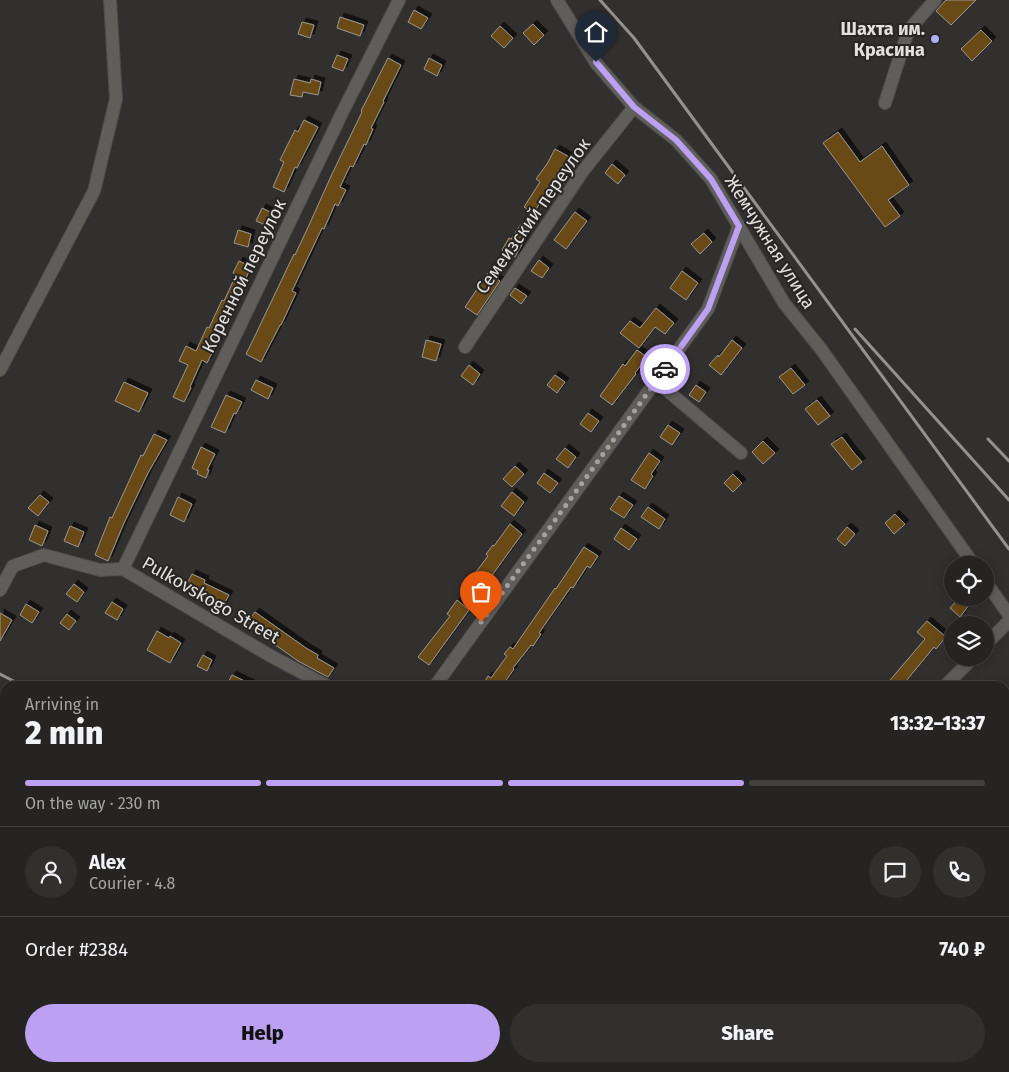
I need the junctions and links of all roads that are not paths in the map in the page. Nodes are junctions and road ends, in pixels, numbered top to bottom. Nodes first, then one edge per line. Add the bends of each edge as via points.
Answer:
1 (110, 0) edge
2 (399, 0) edge
3 (558, 0) edge
4 (935, 0) edge
5 (885, 103) dead end
6 (634, 107) junction
7 (739, 226) junction
8 (465, 347) dead end
9 (0, 370) edge
10 (656, 381) junction
11 (741, 452) dead end
12 (968, 556) edge
13 (123, 569) junction
14 (0, 590) edge
15 (994, 594) edge
16 (1009, 615) edge
17 (1009, 621) edge
18 (994, 636) edge
19 (965, 666) edge
20 (318, 681) edge
21 (439, 681) edge
22 (950, 681) edge

1 - 9 street via 116,99 94,191
2 - 13 street, Коренной переулок
3 - 6 street, Жемчужная улица via 596,62
4 - 5 street via 908,31
6 - 7 street, Жемчужная улица via 676,140 711,179
6 - 8 street, Семеизский переулок via 583,171
7 - 10 street via 708,309
7 - 12 street, Жемчужная улица via 784,303 821,349
10 - 11 street
10 - 21 street
13 - 14 street, Pulkovskogo Street via 100,570 44,555 13,566
13 - 20 street, Pulkovskogo Street
15 - 16 street
17 - 18 street
19 - 22 street

